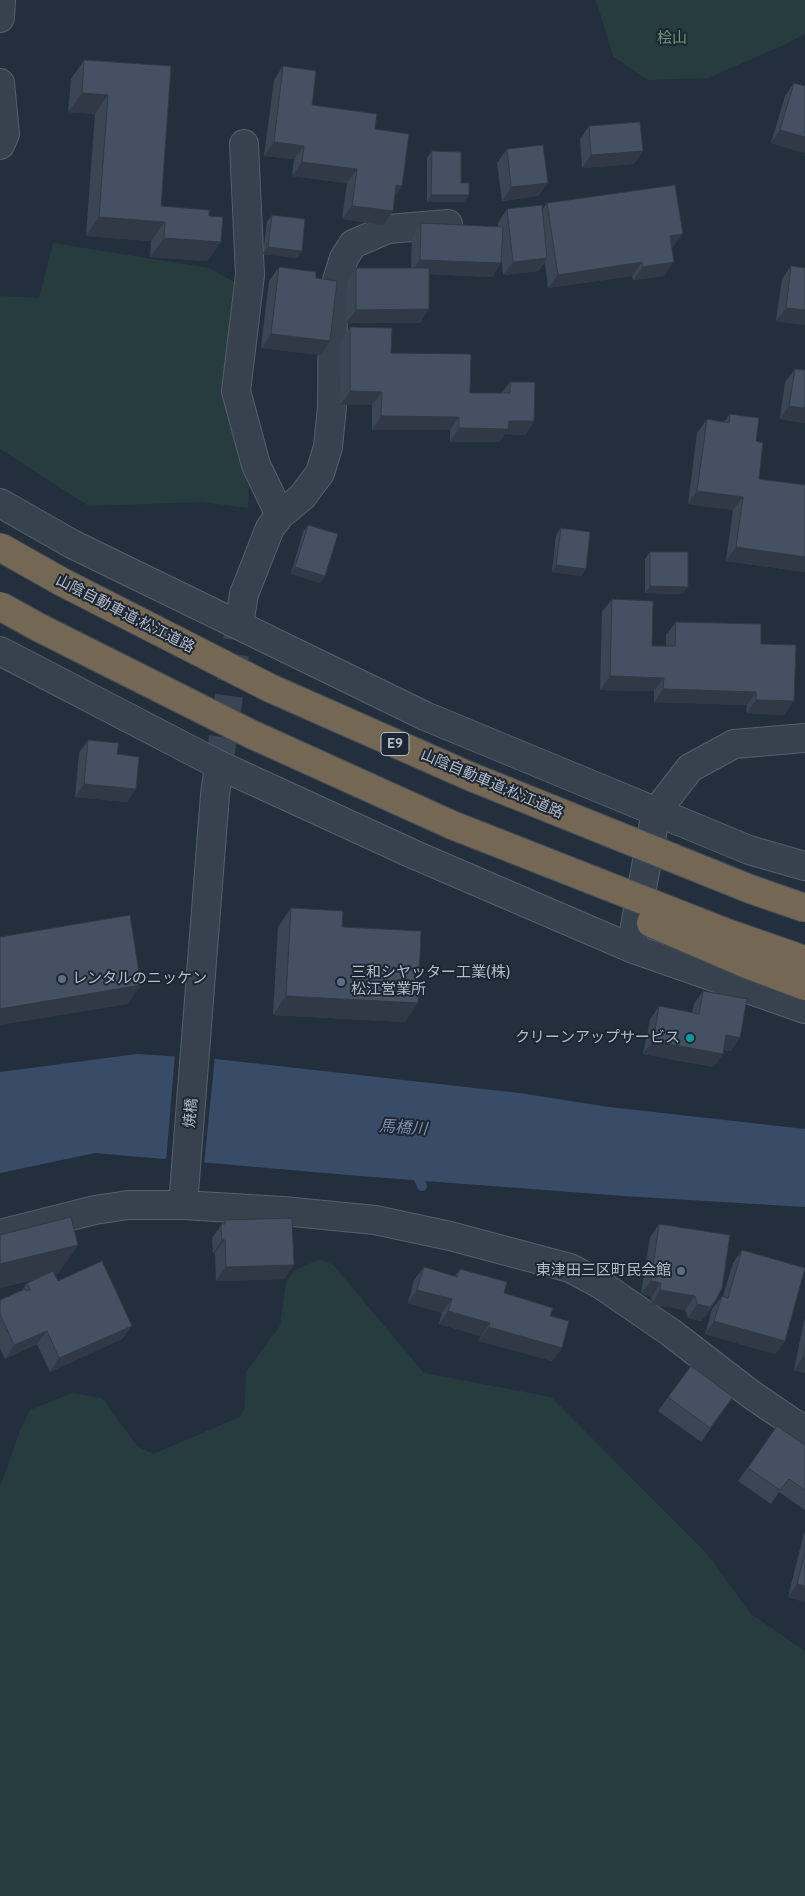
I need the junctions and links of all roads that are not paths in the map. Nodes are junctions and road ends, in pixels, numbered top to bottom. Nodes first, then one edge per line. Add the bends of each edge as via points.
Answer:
1 (1, 0) edge
2 (0, 18) edge
3 (0, 83) edge
4 (244, 144) dead end
5 (0, 145) edge
6 (448, 224) edge
7 (0, 503) edge
8 (280, 514) junction
9 (0, 547) edge
10 (0, 606) edge
11 (241, 612) tunnel mouth
12 (0, 651) edge
13 (804, 736) edge
14 (219, 765) junction
15 (656, 812) junction
16 (452, 825) junction
17 (805, 866) edge
18 (805, 908) edge
19 (632, 948) junction
20 (805, 960) edge
21 (805, 986) edge
22 (805, 1009) edge
23 (184, 1194) junction
24 (0, 1234) edge
25 (805, 1431) edge

1 - 2 street
3 - 5 street via 5,134
4 - 8 street via 250,275 236,391 256,465
6 - 8 street via 388,230 353,244 344,258 333,294 332,407 328,447 320,473 302,497
7 - 15 street via 72,544 425,716
8 - 11 street via 270,528 244,594
9 - 18 highway, 山陰自動車道;松江道路 / E9, bridge via 279,692 469,776
10 - 16 highway, bridge via 251,734
12 - 14 street
13 - 15 street via 734,744 690,768
14 - 19 street
14 - 23 street, 焼橋
15 - 17 street via 749,850
15 - 19 street
16 - 20 highway, bridge via 726,933
16 - 21 highway, bridge via 587,895
19 - 22 street
23 - 24 street via 94,1210
23 - 25 street via 283,1211 375,1220 570,1268 662,1326

